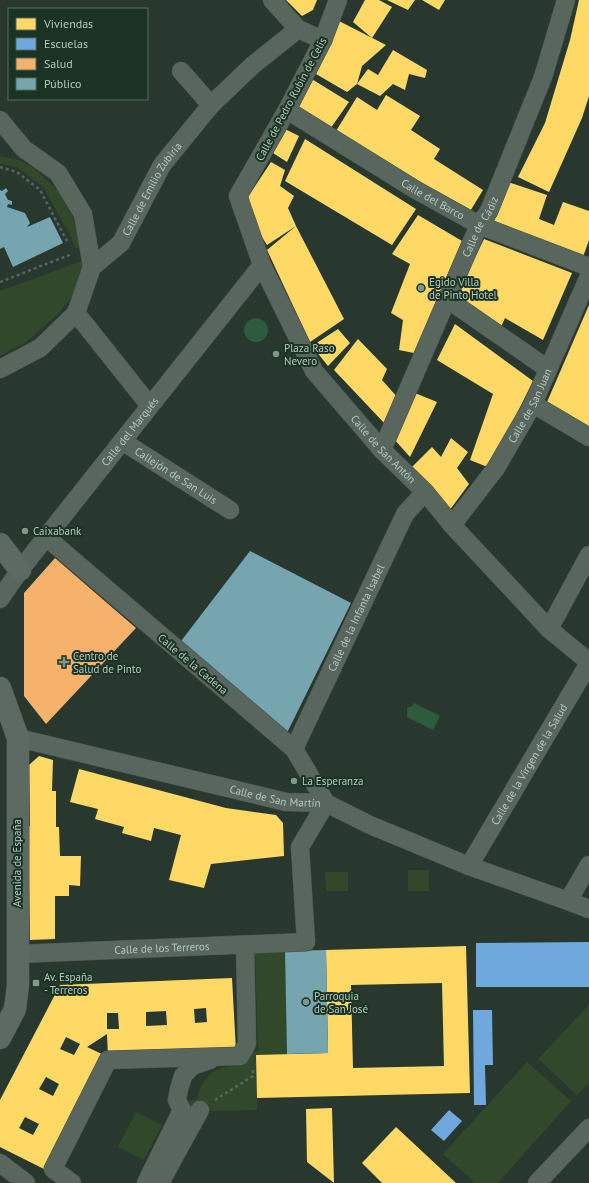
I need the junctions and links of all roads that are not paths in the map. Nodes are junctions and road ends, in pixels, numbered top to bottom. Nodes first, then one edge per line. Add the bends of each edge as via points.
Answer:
1 (272, 0) edge
2 (338, 0) edge
3 (566, 0) edge
4 (298, 29) junction
5 (323, 40) junction
6 (181, 71) dead end
7 (211, 105) junction
8 (287, 110) junction
9 (0, 120) edge
10 (0, 143) edge
11 (24, 149) junction
12 (238, 196) joint
13 (478, 225) junction
14 (91, 259) junction
15 (262, 265) junction
16 (589, 267) edge
17 (589, 276) edge
18 (446, 299) junction
19 (76, 313) junction
20 (0, 369) edge
21 (548, 369) junction
22 (532, 404) junction
23 (150, 406) junction
24 (589, 437) edge
25 (122, 441) junction
26 (382, 450) junction
27 (426, 492) junction
28 (230, 510) dead end
29 (452, 525) junction
30 (46, 537) junction
31 (0, 544) edge
32 (589, 554) edge
33 (20, 570) junction
34 (0, 599) edge
35 (549, 628) junction
36 (589, 662) edge
37 (0, 688) edge
38 (18, 738) junction
39 (294, 749) junction
40 (326, 802) junction
41 (589, 865) edge
42 (469, 866) junction
43 (568, 900) junction
44 (589, 909) edge
45 (244, 944) junction
46 (17, 954) junction
47 (0, 1038) edge
48 (222, 1057) junction
49 (200, 1110) road end
50 (589, 1128) edge
51 (0, 1163) edge
52 (26, 1183) edge
53 (72, 1183) edge
54 (146, 1183) edge
55 (160, 1183) edge
56 (537, 1183) edge

1 - 4 street
2 - 5 street, Calle de Pedro Rubín de Celis
3 - 13 street, Calle de Cádiz via 543,77 489,211
4 - 5 street
4 - 7 street, Calle de Emilio Zubiria via 253,65
5 - 8 street, Calle de Pedro Rubín de Celis
6 - 7 street
7 - 14 street, Calle de Emilio Zubiria via 162,165 121,243
8 - 12 street, Calle de Pedro Rubín de Celis
8 - 13 street, Calle del Barco
9 - 11 street
10 - 11 street
11 - 14 street via 58,174 83,214
12 - 15 street, Calle de San Antón
13 - 16 street, Calle del Barco
13 - 18 street, Calle de Cádiz
14 - 19 street
15 - 23 street, Calle del Marqués
15 - 26 street, Calle de San Antón via 314,371
17 - 21 street, Calle de San Juan
18 - 21 street
18 - 26 street, Calle de Cádiz
19 - 20 street via 40,348
19 - 23 street
21 - 22 street, Calle de San Juan
22 - 24 street
22 - 29 street, Calle de San Juan via 496,468
23 - 25 street, Calle del Marqués
25 - 28 street, Callejón de San Luis
25 - 30 street, Calle del Marqués
26 - 27 street, Calle de San Antón
27 - 29 street, Calle de San Antón
27 - 39 street, Calle de la Infanta Isabel via 405,514
29 - 35 street, Calle de San Antón
30 - 33 street, Calle del Marqués
30 - 39 street, Calle de la Cadena
31 - 33 street
32 - 35 street
33 - 34 street, Calle del Marqués
35 - 36 street, Calle de San Antón
36 - 42 street, Calle de la Virgen de la Salud
37 - 38 street, Avenida de España
38 - 40 street, Calle de San Martín via 286,802
38 - 46 street, Avenida de España
39 - 40 street, Calle de la Cadena
40 - 42 street, Calle de San Martín via 370,826
40 - 45 street, Calle de los Terreros via 300,847 306,942
41 - 43 street
42 - 43 street, Calle de San Martín
43 - 44 street, Calle de San Martín
45 - 46 street, Calle de los Terreros
45 - 48 street via 250,1048 240,1056
46 - 47 street, Avenida de España via 18,985 15,1009
48 - 53 street via 108,1060 54,1169
48 - 54 street via 192,1066 183,1076 177,1100 182,1110
49 - 55 street
50 - 56 street
51 - 52 street

